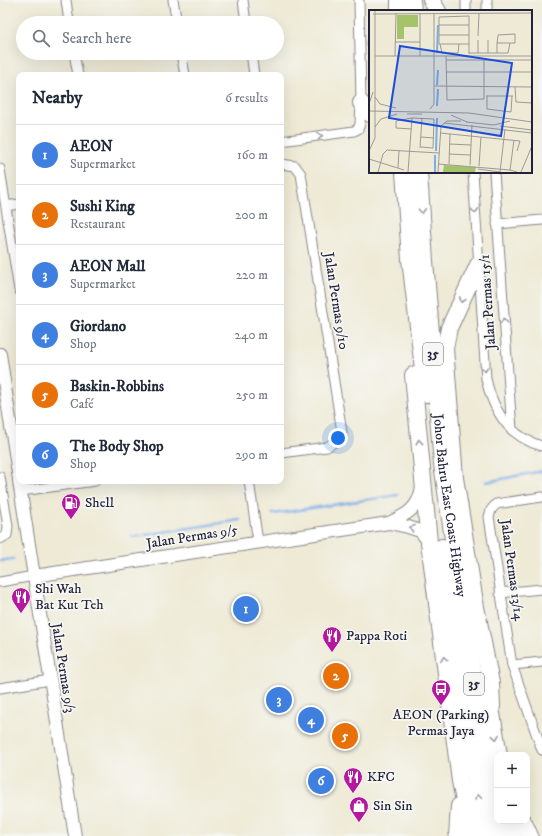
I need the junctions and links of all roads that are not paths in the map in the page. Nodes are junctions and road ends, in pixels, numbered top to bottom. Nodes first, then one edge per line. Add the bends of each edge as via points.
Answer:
1 (66, 0) edge
2 (173, 0) edge
3 (243, 0) edge
4 (359, 0) edge
5 (431, 0) edge
6 (486, 0) edge
7 (437, 10) edge
8 (487, 10) edge
9 (68, 16) edge
10 (176, 16) edge
11 (245, 16) edge
12 (75, 60) edge
13 (183, 60) edge
14 (252, 60) edge
15 (77, 72) edge
16 (185, 72) edge
17 (254, 72) edge
18 (366, 108) edge
19 (284, 141) edge
20 (284, 164) edge
21 (0, 169) edge
22 (419, 173) edge
23 (473, 173) edge
24 (494, 173) edge
25 (398, 175) edge
26 (16, 204) edge
27 (6, 206) junction
28 (542, 220) edge
29 (497, 224) junction
30 (478, 265) junction
31 (16, 271) edge
32 (0, 354) edge
33 (512, 430) junction
34 (542, 446) edge
35 (284, 453) edge
36 (16, 457) edge
37 (0, 476) edge
38 (423, 481) junction
39 (20, 484) edge
40 (250, 484) edge
41 (542, 497) edge
42 (389, 523) junction
43 (451, 535) junction
44 (0, 539) edge
45 (258, 542) junction
46 (429, 542) junction
47 (34, 576) junction
48 (0, 582) edge
49 (542, 589) edge
50 (500, 593) junction
51 (542, 662) edge
52 (512, 665) junction
53 (50, 680) junction
54 (0, 688) edge
55 (492, 706) junction
56 (540, 737) edge
57 (542, 750) edge
58 (499, 752) edge
59 (460, 780) junction
60 (508, 824) edge
61 (524, 824) edge
62 (496, 835) edge
63 (75, 836) edge
64 (457, 836) edge
65 (471, 836) edge
66 (530, 836) edge

1 - 9 street
2 - 10 street
3 - 11 street
4 - 18 street
5 - 7 highway
6 - 8 street
12 - 15 street
13 - 16 street
14 - 17 street
19 -> 18 street via 354,131 358,129
20 - 35 street, Jalan Permas 9/10 via 295,166 301,174 342,432 336,441 327,447
21 - 27 street
22 -> 43 highway, Johor Bahru East Coast Highway / 35 via 424,261
23 -> 30 street
24 - 29 street, Jalan Permas 15/1
38 -> 25 highway
62 -> 25 highway, Johor Bahru East Coast Highway / 35 via 463,703
26 - 27 street
27 - 31 street
28 - 29 street
33 -> 29 street, Jalan Permas 15/1
30 -> 33 street via 486,379 494,406
30 -> 55 highway via 449,328 445,348 455,478 491,683
32 - 36 street, Jalan Permas 9/3
33 - 34 street
37 - 44 street via 8,526 7,535
38 - 42 street, Jalan Permas 9/5 via 421,495 415,507 406,515
38 - 46 highway
39 - 47 street, Jalan Permas 9/3
40 - 45 street
41 - 50 street, Jalan Permas 13/14 via 496,504 491,510
42 - 45 street, Jalan Permas 9/5
46 -> 42 street, Jalan Permas 9/5 via 420,532
43 - 55 highway
43 - 62 highway, Johor Bahru East Coast Highway / 35
45 - 47 street, Jalan Permas 9/5
59 -> 46 highway
47 - 48 street, Jalan Permas 9/5
47 - 53 street, Jalan Permas 9/3
49 - 50 street
50 - 52 street, Jalan Permas 13/14
51 - 52 street
52 - 56 street, Jalan Permas 13/14
53 - 54 street
53 - 63 street, Jalan Permas 9/3
55 -> 58 highway
56 - 57 street, Jalan Permas 13/14
59 - 64 highway
59 - 65 highway
60 - 62 highway
61 - 66 highway

